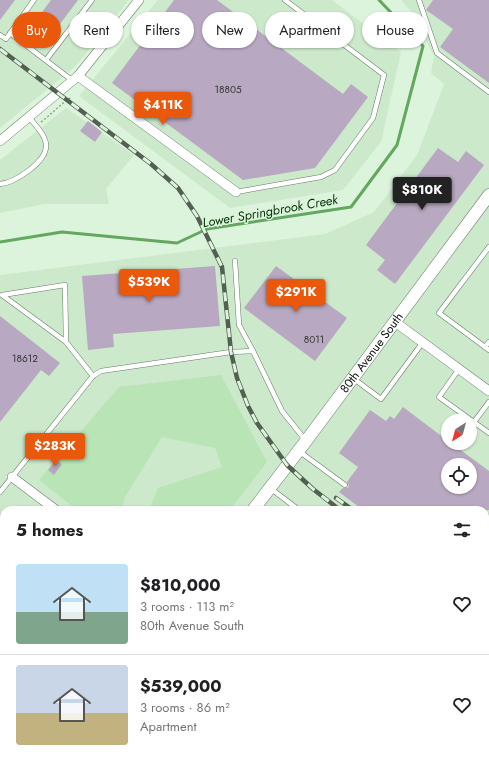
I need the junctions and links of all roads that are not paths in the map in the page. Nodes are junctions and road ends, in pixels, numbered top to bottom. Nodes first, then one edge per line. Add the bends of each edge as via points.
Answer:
1 (34, 0) edge
2 (92, 0) edge
3 (139, 0) edge
4 (285, 0) edge
5 (419, 0) edge
6 (10, 33) junction
7 (0, 34) edge
8 (46, 60) junction
9 (76, 79) junction
10 (489, 92) edge
11 (29, 118) junction
12 (0, 141) edge
13 (0, 184) edge
14 (236, 192) joint
15 (489, 195) edge
16 (489, 247) edge
17 (235, 262) dead end
18 (1, 295) edge
19 (395, 322) junction
20 (66, 342) junction
21 (423, 342) junction
22 (489, 342) edge
23 (487, 349) edge
24 (253, 351) junction
25 (459, 369) junction
26 (93, 376) junction
27 (353, 379) junction
28 (489, 391) edge
29 (489, 402) edge
30 (463, 414) edge
31 (477, 418) edge
32 (477, 424) edge
33 (489, 433) edge
34 (302, 446) junction
35 (12, 477) junction
36 (345, 485) dead end
37 (270, 488) junction
38 (0, 492) edge
39 (51, 506) edge
40 (255, 506) edge
41 (295, 506) edge

1 - 6 lane
2 - 8 lane
3 - 9 street
4 - 14 lane via 384,75 373,118 335,170 321,177
5 - 10 lane via 438,52
6 - 7 lane via 6,39
6 - 8 lane
8 - 9 lane
9 - 11 street
9 - 14 street
11 - 12 street
11 - 13 lane via 43,136 46,147 35,166 5,184
15 - 19 street, 80th Avenue South
16 - 23 lane via 440,313
17 - 24 lane via 239,325
18 - 20 lane
18 - 20 lane via 65,285
19 - 21 street
19 - 27 street, 80th Avenue South
20 - 26 lane
21 - 25 street
21 - 27 lane via 381,399
22 - 23 lane
24 - 26 lane via 101,370
24 - 34 lane
25 - 28 street
25 - 30 lane via 439,397
26 - 35 lane
27 - 34 street, 80th Avenue South
29 - 31 lane
32 - 33 lane
34 - 36 lane
34 - 37 street, 80th Avenue South
35 - 38 lane
35 - 39 street
37 - 40 street, 80th Avenue South
37 - 41 lane

